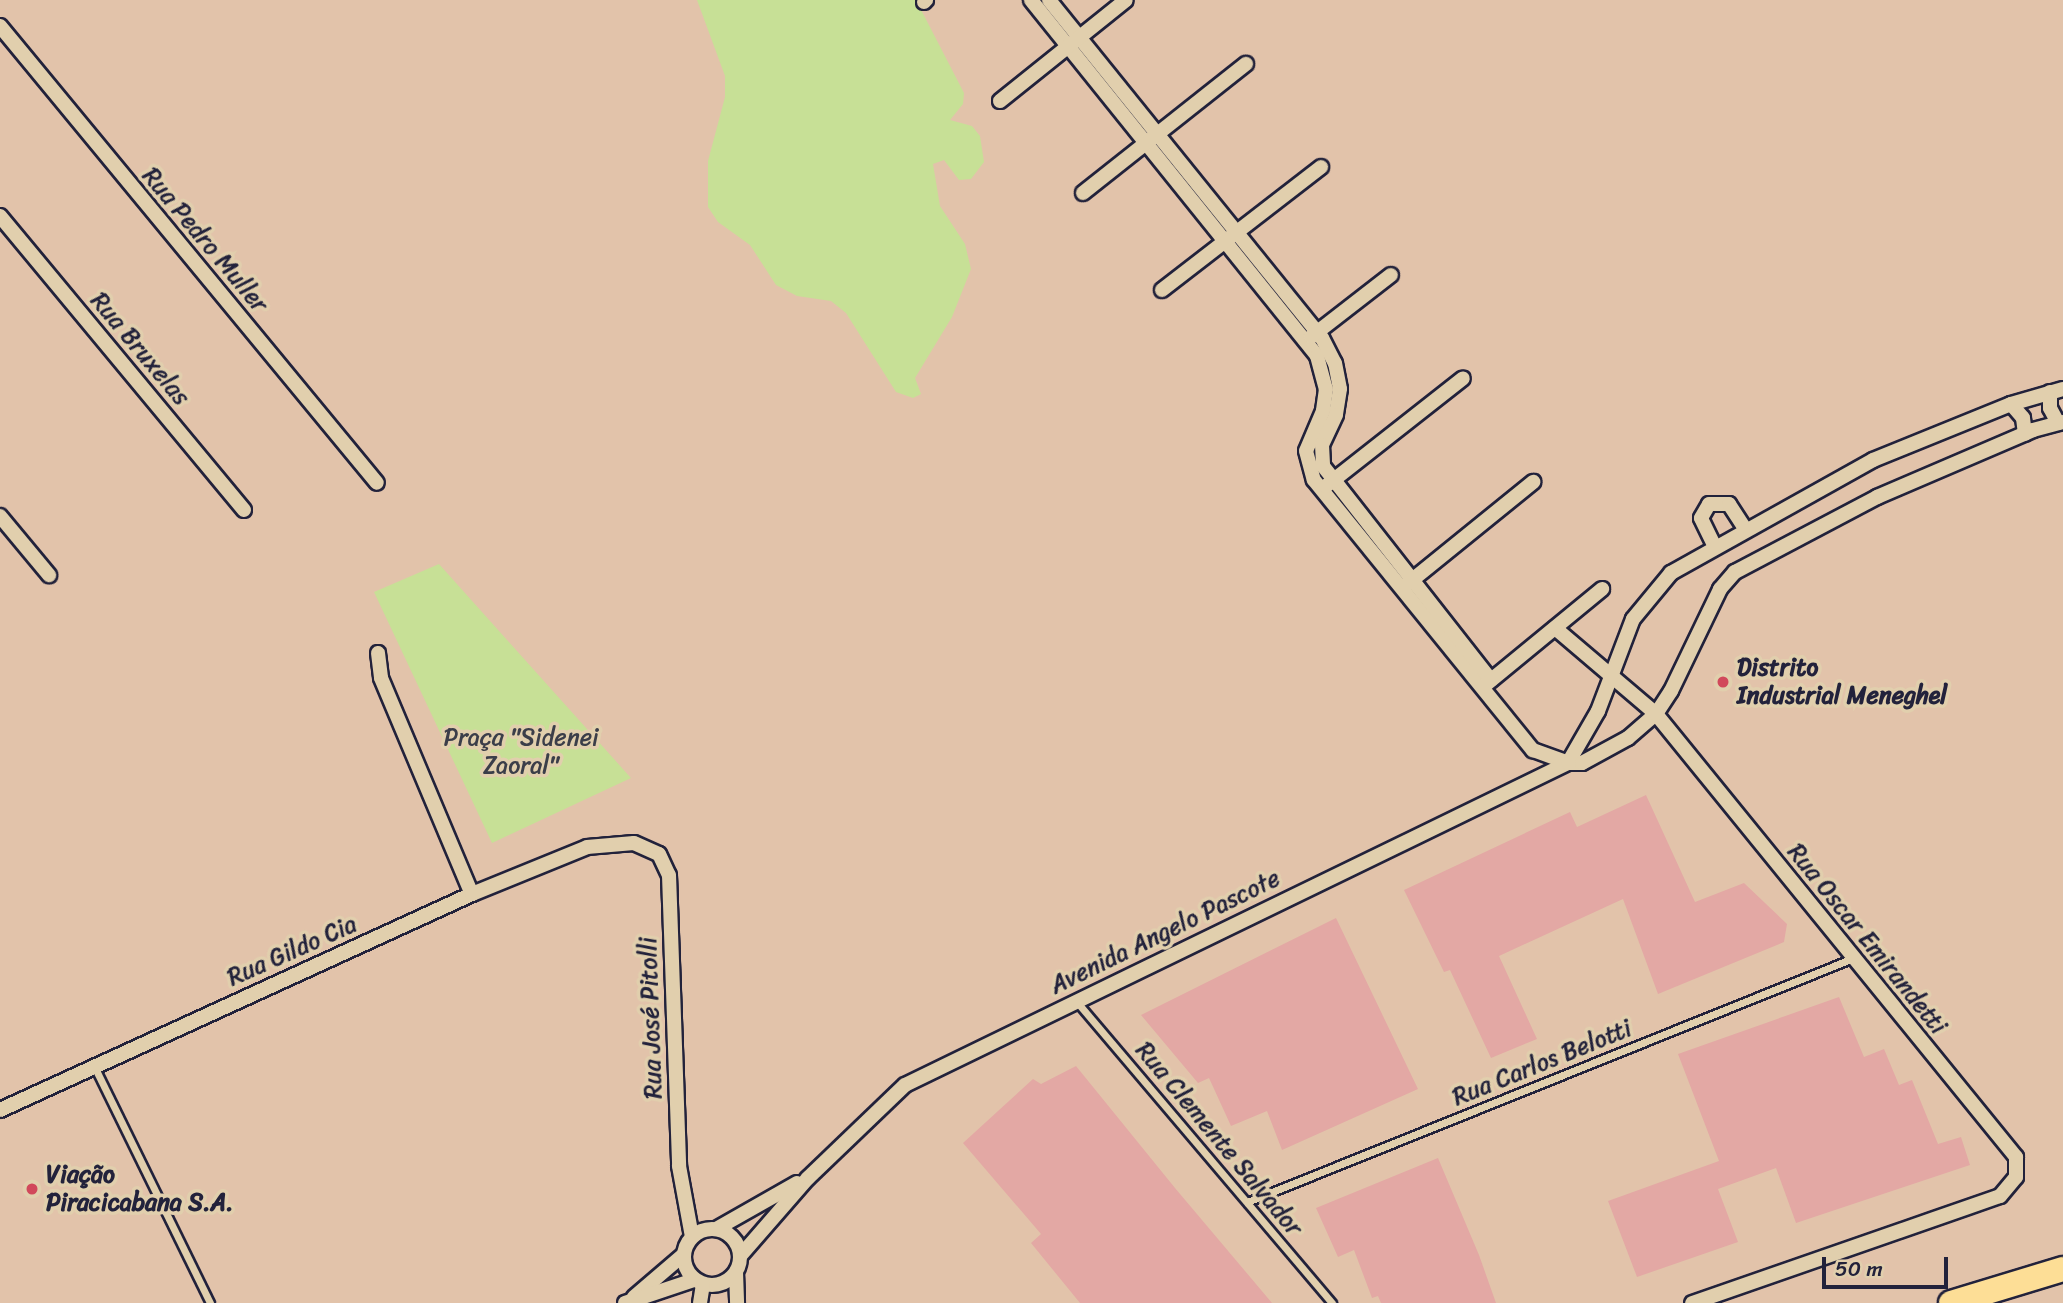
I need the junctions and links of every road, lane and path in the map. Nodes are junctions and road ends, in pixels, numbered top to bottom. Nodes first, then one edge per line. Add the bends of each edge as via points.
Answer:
1 (1031, 0) edge
2 (1049, 0) edge
3 (1126, 0) edge
4 (0, 26) edge
5 (1074, 42) junction
6 (1246, 64) dead end
7 (1000, 101) dead end
8 (1152, 138) junction
9 (1321, 167) dead end
10 (1083, 193) dead end
11 (0, 216) edge
12 (1231, 236) junction
13 (1391, 275) dead end
14 (1162, 290) dead end
15 (1312, 336) junction
16 (1463, 378) dead end
17 (2057, 391) edge
18 (2011, 404) junction
19 (2060, 423) edge
20 (2025, 434) junction
21 (1533, 482) dead end
22 (377, 483) dead end
23 (1328, 485) junction
24 (244, 510) dead end
25 (0, 516) edge
26 (1746, 530) junction
27 (1715, 547) junction
28 (49, 575) dead end
29 (1406, 584) junction
30 (1602, 589) dead end
31 (1555, 628) junction
32 (378, 653) dead end
33 (1611, 674) junction
34 (1485, 684) junction
35 (1656, 713) junction
36 (1567, 763) junction
37 (606, 842) joint
38 (472, 894) junction
39 (1851, 959) junction
40 (1076, 1000) junction
41 (94, 1066) junction
42 (0, 1110) edge
43 (807, 1178) junction
44 (1247, 1202) junction
45 (716, 1229) junction
46 (692, 1237) junction
47 (683, 1255) junction
48 (740, 1255) junction
49 (2063, 1269) edge
50 (736, 1272) junction
51 (699, 1283) junction
52 (628, 1302) edge
53 (210, 1303) edge
54 (700, 1303) edge
55 (737, 1303) edge
56 (1332, 1303) edge
57 (1692, 1303) edge
58 (1951, 1303) edge

1 - 5 street
2 - 5 street
3 - 5 street
4 - 22 street, Rua Pedro Muller
5 - 7 street
5 - 8 street
6 - 8 street
8 - 10 street
8 - 12 street
9 - 12 street
11 - 24 street, Rua Bruxelas
12 - 14 street
12 - 15 street
13 - 15 street
15 - 23 street via 1325,378 1323,411 1307,452 1310,471
16 - 23 street
17 - 18 street
17 - 19 street via 2050,408
18 - 20 street via 2023,418
18 - 26 street via 1873,460
19 - 20 street, Avenida Angelo Pascote
20 - 35 street, Avenida Angelo Pascote via 1877,497 1735,572 1720,589
21 - 29 street
23 - 29 street
25 - 28 street
26 - 27 street
26 - 27 street via 1729,504 1709,504 1701,518
27 - 33 street via 1671,573 1647,597
29 - 34 street
30 - 31 street
31 - 33 street, Rua Oscar Emirandetti
31 - 34 street
32 - 38 street via 381,678
33 - 35 street, Rua Oscar Emirandetti
33 - 36 street via 1598,711
34 - 36 street via 1533,750
35 - 36 street, Avenida Angelo Pascote via 1628,738 1582,763
35 - 39 street, Rua Oscar Emirandetti
36 - 40 street, Avenida Angelo Pascote
37 - 38 street, Rua Gildo Cia
37 - 46 street, Rua José Pitolli via 649,848 659,854 669,875 679,1166
38 - 41 street, Rua Gildo Cia
39 - 44 lane, Rua Carlos Belotti
39 - 57 street, Rua Oscar Emirandetti via 2013,1148 2016,1177 2000,1196
40 - 43 street, Avenida Angelo Pascote via 905,1085
40 - 44 lane, Rua Clemente Salvador
41 - 42 street, Rua Gildo Cia
41 - 53 lane
43 - 45 street, Avenida Angelo Pascote
43 - 48 street, Avenida Angelo Pascote
44 - 56 lane, Rua Clemente Salvador
45 - 46 street
45 - 48 street via 733,1238
46 - 47 street
47 - 51 street
47 - 52 street
48 - 50 street
49 - 58 highway
50 - 51 street via 728,1282
50 - 55 street
51 - 52 street
51 - 54 street

